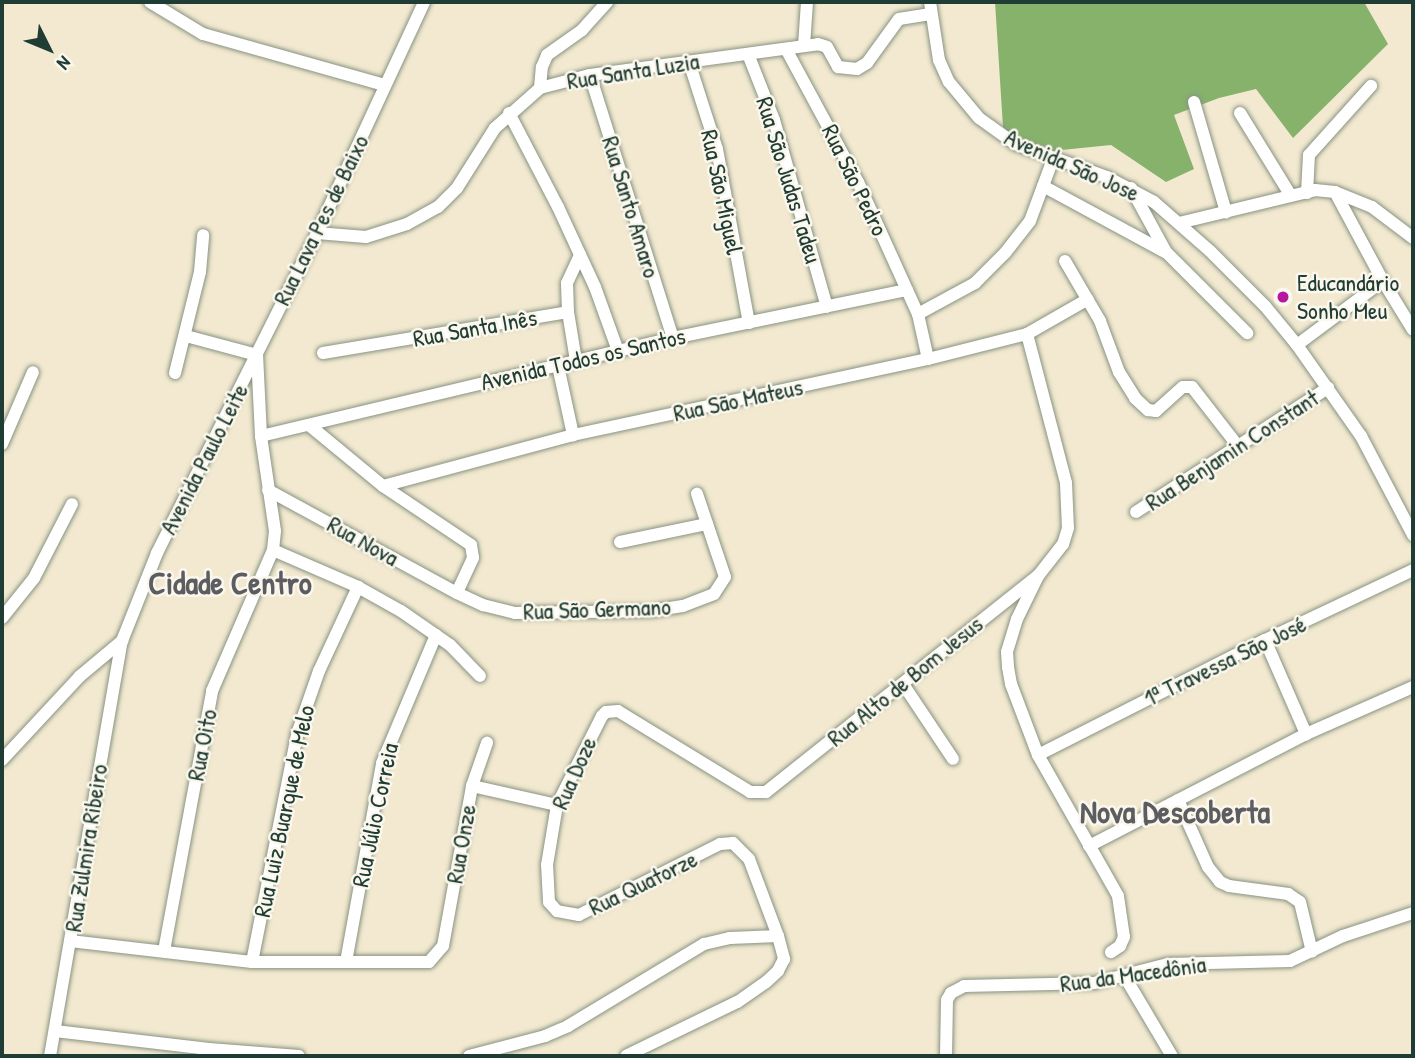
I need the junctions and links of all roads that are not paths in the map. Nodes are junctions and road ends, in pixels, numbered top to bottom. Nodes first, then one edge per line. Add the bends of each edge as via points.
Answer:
1 (150, 2) edge
2 (424, 2) edge
3 (607, 2) edge
4 (807, 2) edge
5 (931, 8) edge
6 (804, 46) junction
7 (786, 49) junction
8 (748, 54) junction
9 (689, 62) junction
10 (590, 75) junction
11 (384, 85) junction
12 (1371, 86) dead end
13 (540, 88) junction
14 (1194, 102) dead end
15 (509, 113) junction
16 (1240, 113) dead end
17 (1053, 159) junction
18 (1043, 186) junction
19 (1131, 188) junction
20 (1307, 192) junction
21 (1335, 192) junction
22 (1291, 196) junction
23 (1226, 212) junction
24 (1179, 223) junction
25 (317, 233) junction
26 (203, 235) dead end
27 (1413, 237) edge
28 (1166, 252) junction
29 (580, 255) junction
30 (1065, 261) dead end
31 (1383, 281) junction
32 (907, 290) junction
33 (1088, 299) junction
34 (827, 307) junction
35 (568, 312) junction
36 (918, 314) junction
37 (749, 323) junction
38 (1413, 330) edge
39 (1247, 333) dead end
40 (1027, 334) junction
41 (186, 336) junction
42 (673, 338) junction
43 (1297, 345) junction
44 (618, 351) junction
45 (323, 353) dead end
46 (257, 355) junction
47 (928, 359) junction
48 (576, 361) junction
49 (558, 366) junction
50 (33, 373) dead end
51 (175, 373) dead end
52 (1328, 388) junction
53 (309, 425) junction
54 (573, 435) junction
55 (261, 436) junction
56 (2, 444) edge
57 (1238, 446) junction
58 (383, 486) junction
59 (268, 490) junction
60 (697, 494) dead end
61 (72, 504) dead end
62 (1136, 512) dead end
63 (707, 524) junction
64 (1413, 535) edge
65 (620, 542) dead end
66 (273, 550) junction
67 (1413, 570) edge
68 (1038, 576) junction
69 (358, 587) junction
70 (457, 593) junction
71 (2, 618) edge
72 (436, 635) junction
73 (1265, 640) junction
74 (122, 641) junction
75 (480, 676) dead end
76 (902, 684) junction
77 (1413, 687) edge
78 (628, 716) joint
79 (1306, 734) junction
80 (487, 743) dead end
81 (1038, 755) junction
82 (953, 759) dead end
83 (2, 760) edge
84 (472, 786) junction
85 (1178, 800) junction
86 (557, 805) junction
87 (1089, 846) junction
88 (549, 902) joint
89 (1413, 913) edge
90 (778, 936) junction
91 (70, 942) junction
92 (164, 951) junction
93 (1111, 951) dead end
94 (1312, 952) junction
95 (252, 962) junction
96 (346, 962) junction
97 (1125, 977) junction
98 (55, 1031) junction
99 (50, 1056) edge
100 (299, 1056) edge
101 (469, 1056) edge
102 (626, 1056) edge
103 (946, 1056) edge
104 (1172, 1056) edge

1 - 11 street via 202,34
2 - 11 street, Rua Lava Pes de Baixo
3 - 13 street via 582,30 552,51 542,67
4 - 6 street
5 - 6 street via 899,19 867,63 857,69 838,67 824,45
5 - 17 street, Avenida São Jose via 939,60 963,102 998,133
6 - 7 street, Rua Santa Luzia
7 - 8 street, Rua Santa Luzia
7 - 32 street, Rua São Pedro via 858,182
8 - 9 street, Rua Santa Luzia
8 - 34 street, Rua São Judas Tadeu via 774,120
9 - 10 street, Rua Santa Luzia
9 - 37 street, Rua São Miguel via 717,149
10 - 13 street, Rua Santa Luzia
10 - 42 street, Rua Santo Amaro
11 - 25 street, Rua Lava Pes de Baixo
12 - 20 street via 1309,155
13 - 15 street, Rua Santa Luzia
14 - 23 street
15 - 25 street, Rua Santa Luzia via 480,148 457,188 438,207 366,237
15 - 29 street
16 - 22 street
17 - 18 street
17 - 19 street, Avenida São Jose
18 - 28 street
18 - 36 street via 1030,221 992,269 958,294
19 - 24 street, Avenida São Jose
19 - 28 street
20 - 21 street
20 - 22 street
21 - 27 street via 1372,207
21 - 31 street
22 - 23 street
23 - 24 street
24 - 43 street, Avenida São Jose via 1265,306
25 - 46 street, Rua Lava Pes de Baixo
26 - 41 street
28 - 39 street
29 - 35 street, Rua Santa Inês via 567,282
29 - 44 street
30 - 33 street
31 - 38 street
31 - 43 street
32 - 34 street, Avenida Todos os Santos
32 - 36 street, Rua São Pedro
33 - 40 street, Rua São Mateus
33 - 57 street via 1126,386 1144,407 1156,411 1183,387 1192,387
34 - 37 street, Avenida Todos os Santos
35 - 45 street, Rua Santa Inês
35 - 48 street
36 - 47 street, Rua São Pedro
37 - 42 street, Avenida Todos os Santos
40 - 47 street, Rua São Mateus
40 - 68 street via 1066,483 1068,528 1063,544
41 - 46 street
41 - 51 street
42 - 44 street, Avenida Todos os Santos
43 - 52 street, Avenida São Jose
44 - 48 street, Avenida Todos os Santos
46 - 55 street
46 - 74 street, Avenida Paulo Leite via 157,553
47 - 54 street, Rua São Mateus
48 - 49 street, Avenida Todos os Santos
49 - 53 street, Avenida Todos os Santos
49 - 54 street
50 - 56 street
52 - 57 street, Rua Benjamin Constant
52 - 64 street, Avenida São Jose via 1361,436
53 - 55 street, Avenida Todos os Santos
53 - 58 street
54 - 58 street, Rua São Mateus
55 - 59 street
57 - 62 street, Rua Benjamin Constant
58 - 70 street via 471,545 473,558
59 - 66 street via 275,531
59 - 70 street, Rua Nova
60 - 63 street, Rua São Germano
61 - 71 street via 34,578
63 - 65 street
63 - 70 street, Rua São Germano via 724,583 714,594 684,606 651,611 515,613
66 - 69 street
66 - 92 street, Rua Oito via 212,691
67 - 73 street, 1ª Travessa São José
68 - 76 street, Rua Alto de Bom Jesus
68 - 81 street via 1007,652 1011,684
69 - 72 street
69 - 95 street, Rua Luiz Buarque de Melo via 319,671 297,734
72 - 75 street
72 - 96 street, Rua Júlio Correia via 382,762
73 - 79 street
73 - 81 street, 1ª Travessa São José
74 - 83 street, Avenida Paulo Leite via 79,676
74 - 91 street, Rua Zulmira Ribeiro
76 - 78 street, Rua Alto de Bom Jesus via 774,788 750,792
76 - 82 street
77 - 79 street
78 - 86 street, Rua Doze via 612,710 601,716
79 - 85 street
80 - 84 street, Rua Onze
81 - 87 street
84 - 86 street
84 - 96 street, Rua Onze via 443,946 429,962
85 - 87 street
85 - 94 street via 1208,867 1220,882 1288,894 1300,902
86 - 88 street, Rua Doze via 547,865
87 - 93 street via 1118,896 1124,937 1120,947
88 - 90 street, Rua Quatorze via 557,911 579,915 720,844 739,846 758,878
89 - 94 street, Rua da Macedônia via 1343,936
90 - 101 street via 704,944 568,1027
90 - 102 street via 784,958 766,982 737,1002
91 - 92 street
91 - 98 street, Rua Zulmira Ribeiro
92 - 95 street
94 - 97 street, Rua da Macedônia via 1290,961 1168,964
95 - 96 street
97 - 103 street, Rua da Macedônia via 1065,985 964,986 947,1000
97 - 104 street
98 - 99 street, Rua Zulmira Ribeiro
98 - 100 street

